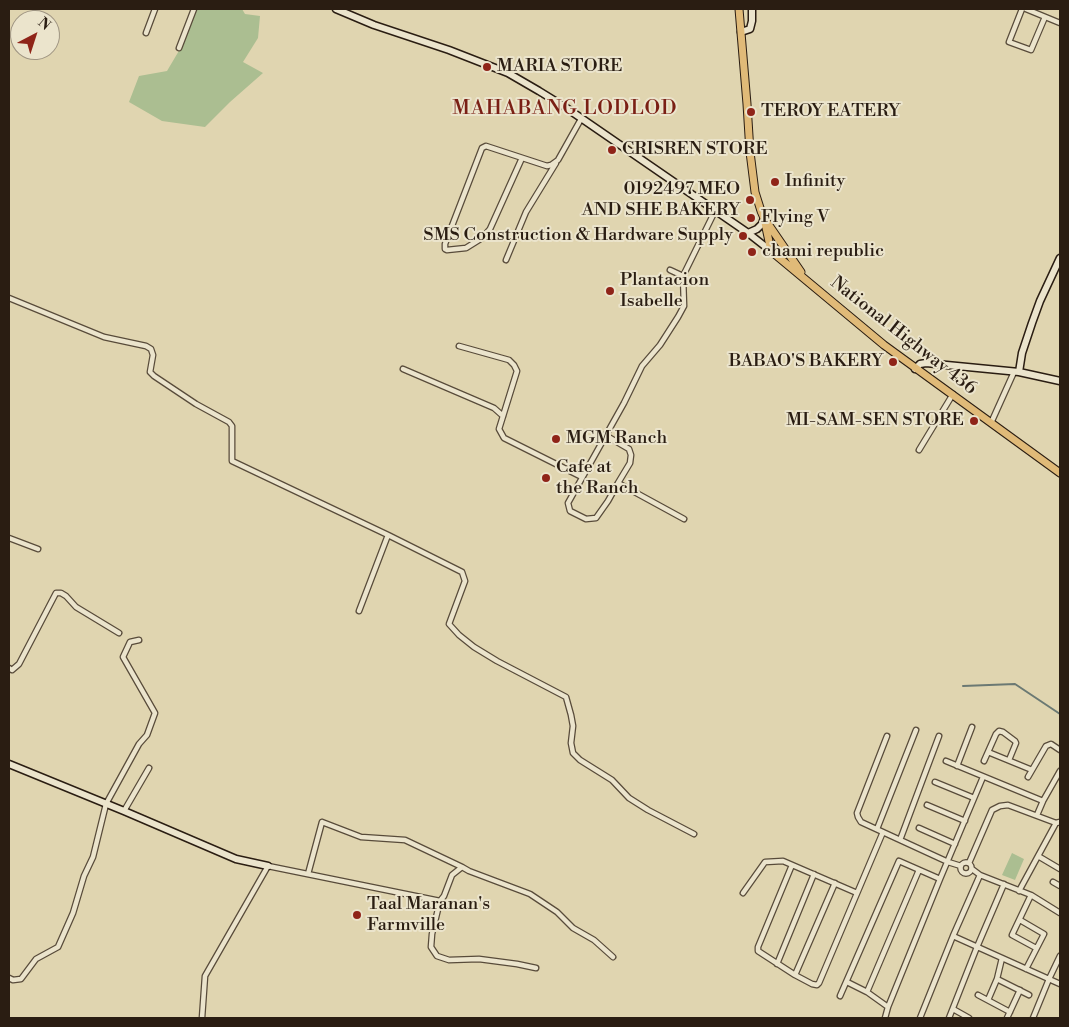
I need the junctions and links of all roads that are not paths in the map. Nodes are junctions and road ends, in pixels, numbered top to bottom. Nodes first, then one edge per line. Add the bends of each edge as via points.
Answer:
1 (155, 9) edge
2 (194, 9) edge
3 (336, 9) edge
4 (739, 9) edge
5 (752, 9) edge
6 (1022, 9) edge
7 (1026, 9) edge
8 (1045, 17) junction
9 (1060, 23) edge
10 (741, 32) junction
11 (146, 33) dead end
12 (179, 48) dead end
13 (581, 118) junction
14 (522, 158) junction
15 (558, 160) junction
16 (715, 211) junction
17 (764, 218) junction
18 (748, 233) junction
19 (771, 251) junction
20 (1060, 258) edge
21 (506, 260) dead end
22 (670, 270) dead end
23 (683, 276) junction
24 (806, 280) junction
25 (9, 298) edge
26 (459, 346) dead end
27 (403, 369) dead end
28 (915, 369) junction
29 (1016, 372) junction
30 (1060, 381) edge
31 (953, 394) junction
32 (503, 416) junction
33 (991, 423) junction
34 (606, 436) junction
35 (919, 450) dead end
36 (1060, 473) edge
37 (582, 477) junction
38 (618, 484) junction
39 (684, 519) dead end
40 (388, 535) junction
41 (9, 538) edge
42 (38, 549) dead end
43 (358, 611) dead end
44 (119, 633) dead end
45 (140, 640) dead end
46 (9, 668) edge
47 (972, 727) dead end
48 (916, 730) dead end
49 (887, 736) dead end
50 (939, 736) dead end
51 (1060, 750) edge
52 (988, 752) junction
53 (984, 760) dead end
54 (1009, 760) junction
55 (946, 761) dead end
56 (9, 764) edge
57 (957, 766) junction
58 (149, 768) dead end
59 (1032, 770) junction
60 (1060, 770) edge
61 (984, 776) junction
62 (1028, 778) dead end
63 (935, 782) dead end
64 (974, 798) junction
65 (1043, 801) junction
66 (106, 804) junction
67 (927, 804) dead end
68 (124, 811) junction
69 (1037, 815) junction
70 (965, 821) junction
71 (1058, 822) edge
72 (919, 828) dead end
73 (877, 829) junction
74 (883, 832) junction
75 (694, 834) dead end
76 (900, 840) junction
77 (955, 844) junction
78 (1038, 856) junction
79 (948, 862) junction
80 (969, 863) junction
81 (268, 866) junction
82 (792, 866) junction
83 (961, 866) junction
84 (462, 867) junction
85 (972, 869) junction
86 (1060, 869) edge
87 (919, 870) junction
88 (308, 874) junction
89 (814, 874) junction
90 (980, 874) junction
91 (940, 879) junction
92 (1053, 882) dead end
93 (835, 883) junction
94 (1004, 884) junction
95 (1060, 886) edge
96 (1019, 891) junction
97 (857, 892) junction
98 (743, 894) dead end
99 (1031, 896) junction
100 (440, 901) junction
101 (1060, 913) edge
102 (1020, 920) junction
103 (952, 936) junction
104 (976, 947) junction
105 (1036, 948) junction
106 (1060, 956) edge
107 (613, 957) dead end
108 (1002, 958) junction
109 (777, 964) junction
110 (536, 968) dead end
111 (1026, 969) junction
112 (795, 975) junction
113 (9, 978) edge
114 (997, 979) junction
115 (1048, 979) junction
116 (847, 982) junction
117 (1060, 984) edge
118 (1020, 990) junction
119 (868, 992) junction
120 (978, 995) dead end
121 (1029, 995) dead end
122 (840, 996) dead end
123 (988, 1000) junction
124 (888, 1007) junction
125 (953, 1009) junction
126 (1010, 1012) junction
127 (202, 1018) edge
128 (885, 1018) edge
129 (920, 1018) edge
130 (949, 1018) edge
131 (969, 1018) edge
132 (1007, 1018) edge
133 (1033, 1018) edge

1 - 11 street
2 - 12 street
3 - 13 street, National Highway 436 via 508,73
4 - 10 main road
5 - 10 street via 750,29
6 - 8 street via 1009,42 1031,50
7 - 8 street
8 - 9 street
10 - 17 main road via 750,152 755,192
13 - 15 street
13 - 16 street, National Highway 436
14 - 14 street via 486,146 482,148 445,249 466,248 486,234
14 - 15 street via 547,166
15 - 21 street via 526,212
16 - 18 street, National Highway 436
16 - 23 street
17 - 18 street via 757,229
17 - 19 main road
17 - 24 main road
18 - 19 street, National Highway 436
19 - 24 main road, National Highway 436
20 - 29 street via 1040,302
22 - 23 street
23 - 34 street via 684,306 660,345 642,366
24 - 28 main road, National Highway 436
25 - 40 street via 104,338 151,349 150,372 154,376 232,426 232,461
26 - 32 street via 509,360 514,365 517,372
27 - 32 street via 494,408
28 - 29 street via 926,363
28 - 31 main road, National Highway 436
29 - 30 street
29 - 33 street
31 - 33 main road, National Highway 436
31 - 35 street
32 - 37 street via 500,429 504,438
33 - 36 main road, National Highway 436
34 - 37 street
34 - 38 street via 629,449 631,455
37 - 38 street via 568,503 570,511 586,519 596,518
38 - 39 street
40 - 43 street
40 - 75 street via 462,572 465,582 449,624 474,647 566,696 573,726 572,753 612,780 629,798
41 - 42 street
44 - 46 street via 76,607 66,596 56,593 19,664 12,670
45 - 66 street via 130,642 123,657 155,713 147,735
47 - 57 street
48 - 73 street
49 - 73 street via 858,813 861,822
50 - 76 street
51 - 59 street via 1051,744 1046,746
52 - 53 street
52 - 54 street
52 - 54 street via 996,734 1003,732 1016,744
54 - 59 street
55 - 57 street
56 - 66 street
57 - 61 street
58 - 68 street
59 - 62 street
60 - 65 street
61 - 64 street
61 - 65 street
63 - 64 street
64 - 70 street
65 - 69 street
66 - 68 street
66 - 113 street via 93,857 58,947 36,959 21,979
67 - 70 street
68 - 81 street via 236,859
69 - 71 street
69 - 80 street via 1008,805 992,810
70 - 77 street
71 - 78 street
72 - 77 street
73 - 74 street
74 - 76 street
74 - 97 street
76 - 79 street
77 - 79 street
78 - 86 street
78 - 96 street
79 - 83 street
79 - 91 street
80 - 83 street
80 - 85 street
81 - 88 street
81 - 127 street via 205,976
82 - 89 street
82 - 98 street via 783,861 765,862
82 - 109 street via 758,947 760,953
83 - 85 street via 964,873
84 - 88 street via 405,840 361,837 322,822
84 - 100 street via 452,875
84 - 107 street via 530,894
85 - 90 street
87 - 91 street
87 - 116 street via 899,861
87 - 119 street
88 - 100 street
89 - 93 street
89 - 109 street
90 - 94 street
90 - 103 street
91 - 124 street
92 - 95 street
93 - 97 street
93 - 112 street
94 - 96 street
94 - 104 street
96 - 99 street
97 - 112 street via 819,983 812,984
99 - 101 street
99 - 102 street
100 - 110 street via 431,947 437,956 449,960 479,959
102 - 105 street via 1044,934
102 - 105 street via 1012,935
103 - 104 street
103 - 129 street
104 - 108 street
104 - 125 street
105 - 111 street
106 - 115 street
108 - 111 street
108 - 114 street
109 - 112 street
111 - 115 street
114 - 118 street
114 - 123 street
115 - 117 street
115 - 133 street
116 - 119 street
116 - 122 street
118 - 121 street
118 - 126 street
119 - 124 street
120 - 123 street
123 - 126 street
124 - 128 street
125 - 130 street
125 - 131 street
126 - 132 street

